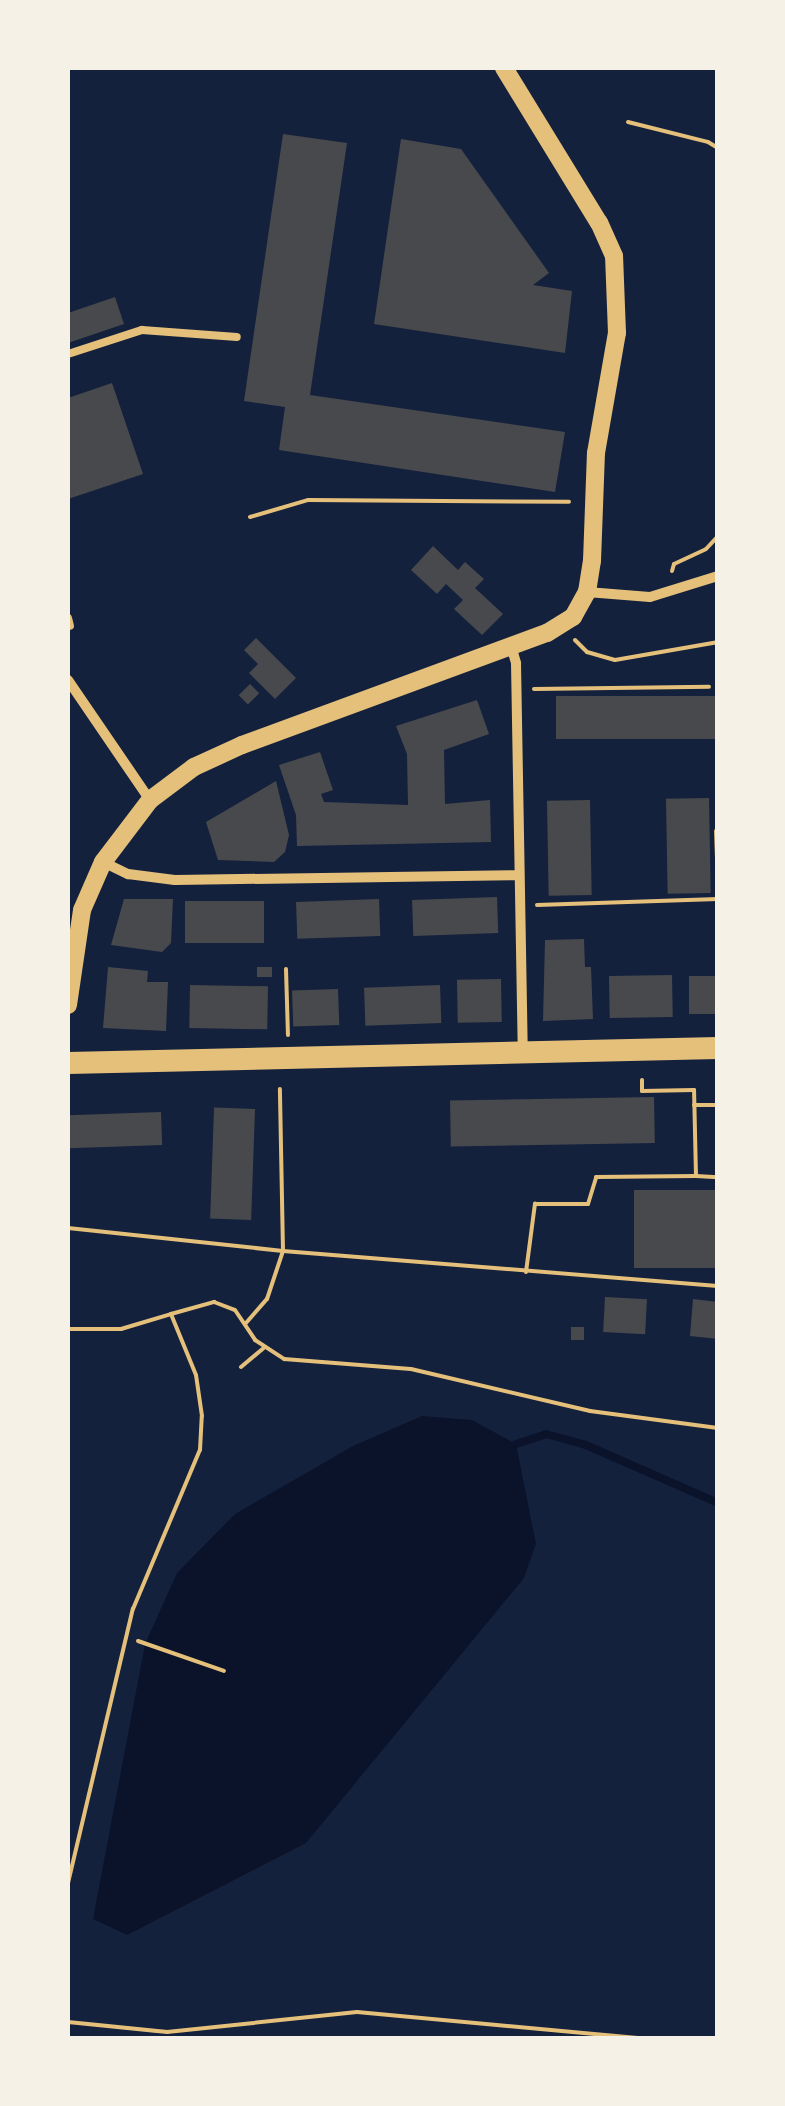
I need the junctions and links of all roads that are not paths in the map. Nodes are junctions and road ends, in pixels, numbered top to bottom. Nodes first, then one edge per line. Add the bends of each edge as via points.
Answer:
1 (504, 68) edge
2 (237, 338) dead end
3 (68, 354) edge
4 (718, 576) edge
5 (587, 592) junction
6 (512, 649) junction
7 (68, 680) edge
8 (150, 800) junction
9 (103, 862) junction
10 (518, 875) junction
11 (68, 1005) edge
12 (718, 1048) edge
13 (523, 1050) junction
14 (68, 1062) edge

1 - 5 street via 614,256 618,333 596,453
2 - 3 lane via 142,330
4 - 5 street via 650,597
5 - 6 street via 573,617
6 - 8 street via 242,745 194,767
6 - 10 street
7 - 8 street
8 - 9 street
9 - 10 street via 128,874 175,880
9 - 11 street via 82,910
10 - 13 street
12 - 13 main road
13 - 14 main road

